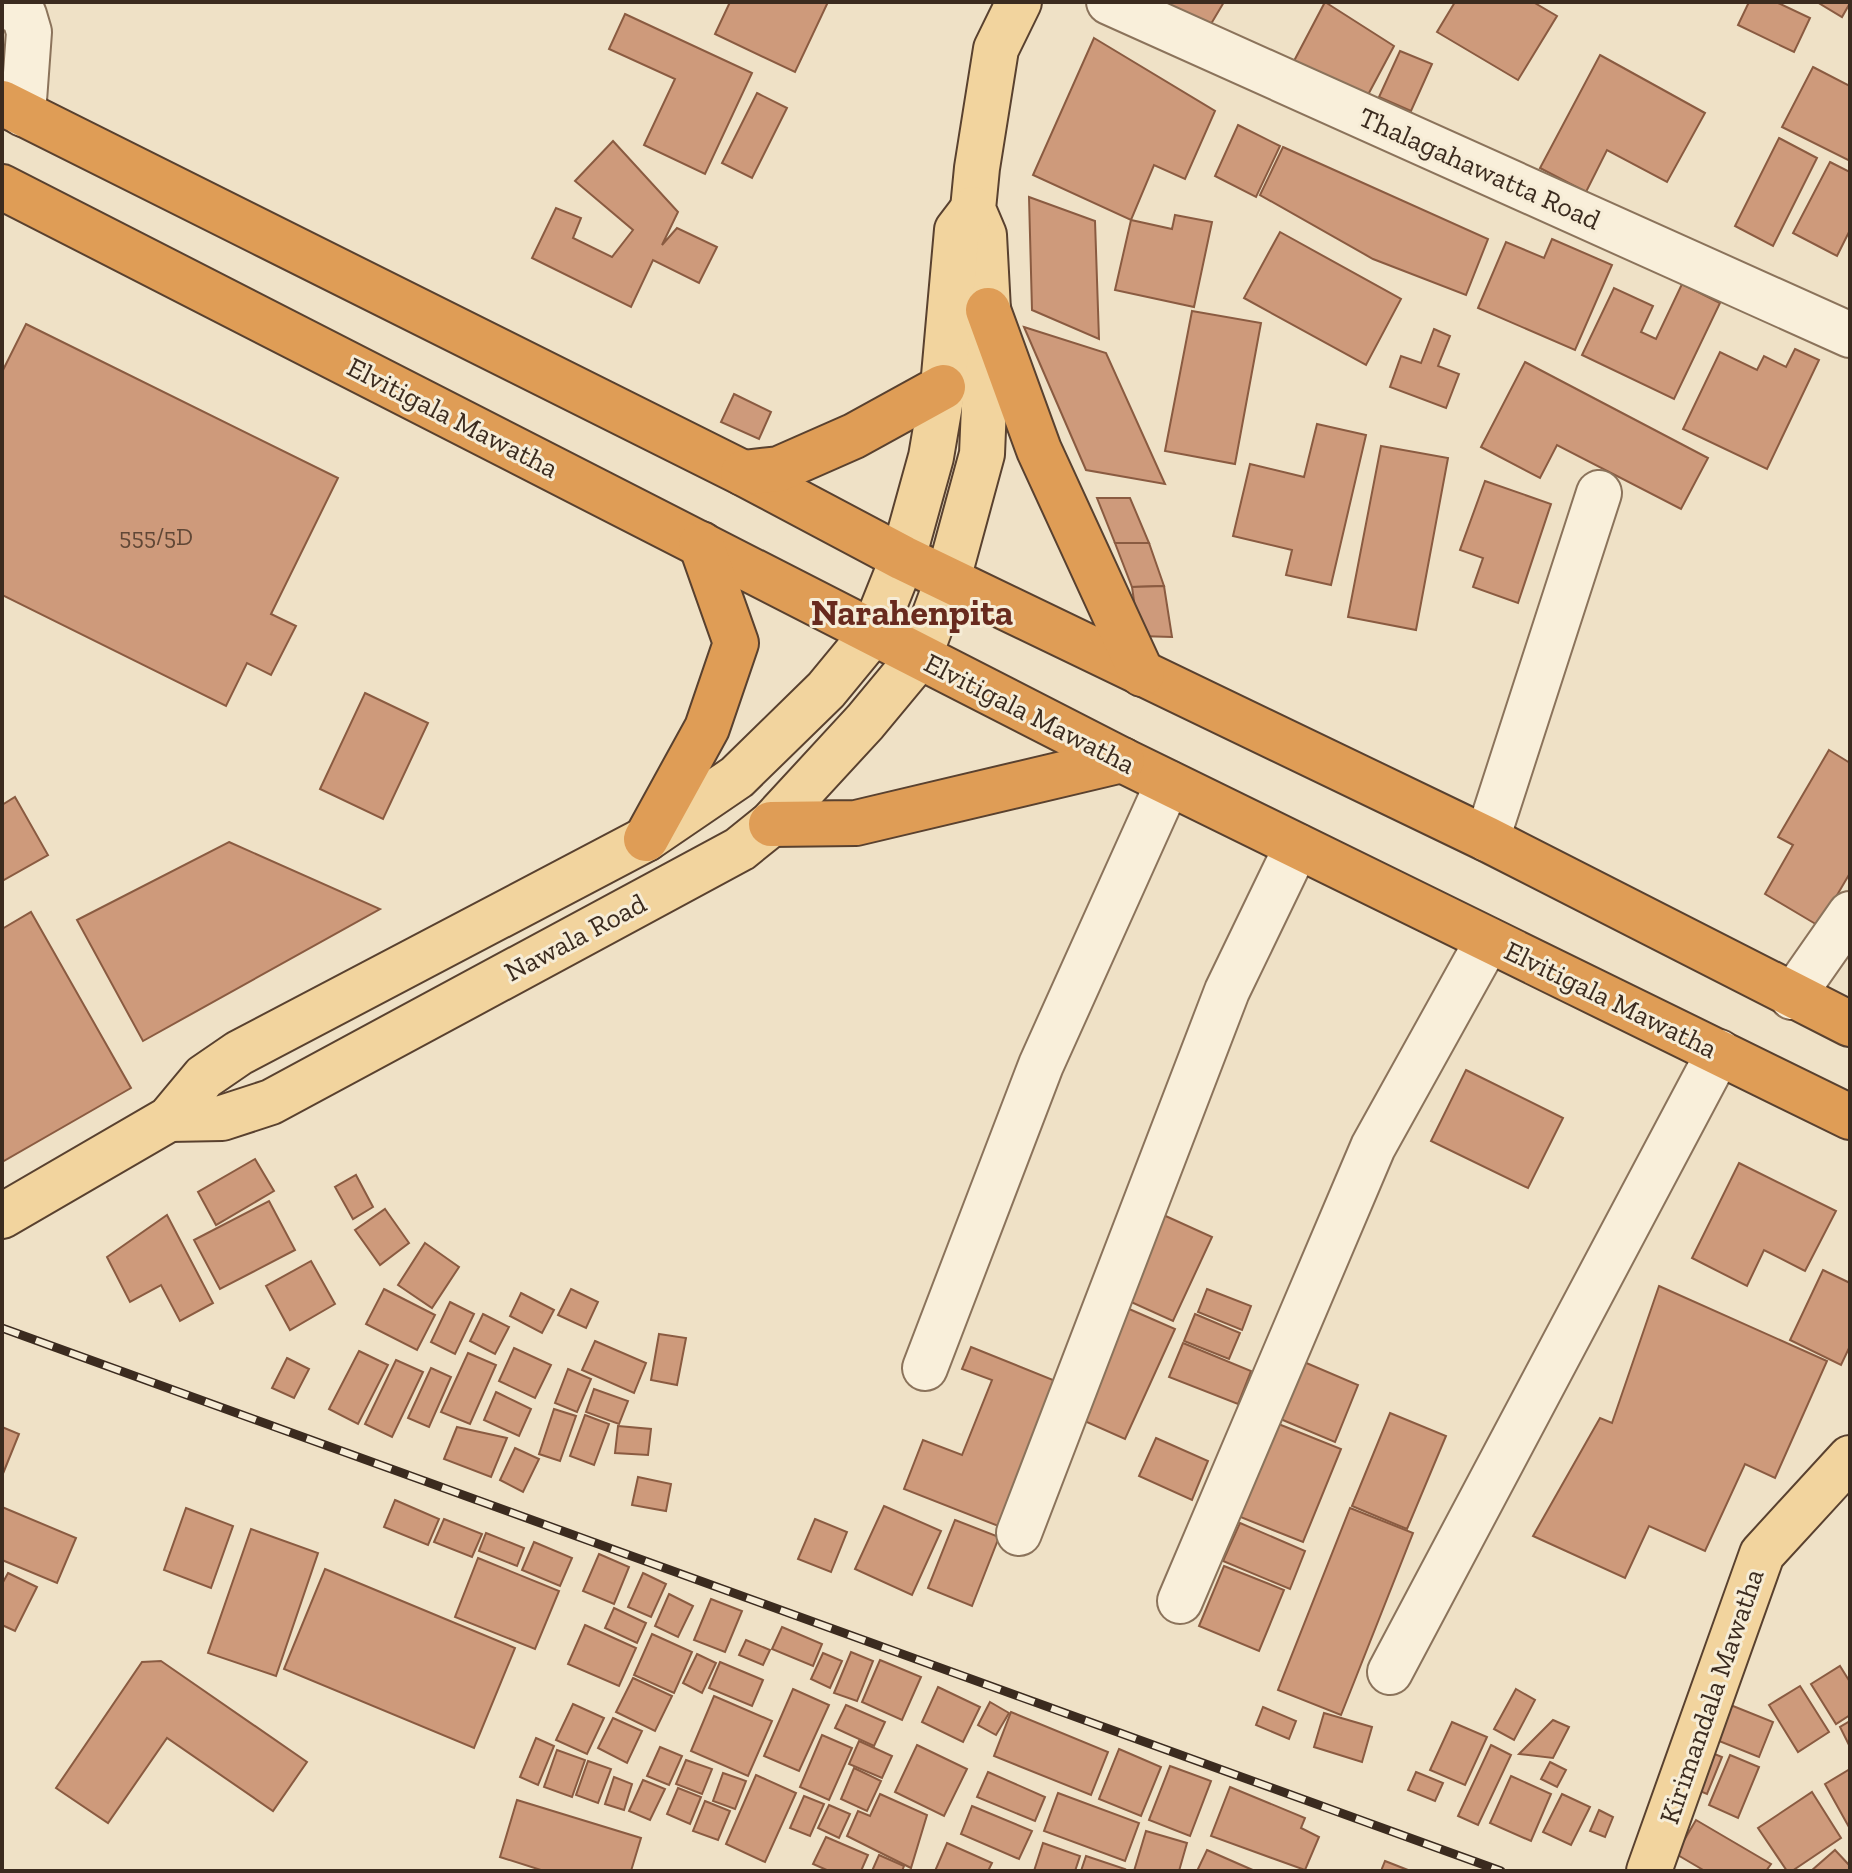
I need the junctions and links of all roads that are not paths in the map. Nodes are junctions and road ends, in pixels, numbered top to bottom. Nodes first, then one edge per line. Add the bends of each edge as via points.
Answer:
1 (1019, 2) edge
2 (1109, 2) edge
3 (2, 3) edge
4 (12, 109) edge
5 (2, 187) edge
6 (973, 209) junction
7 (988, 310) junction
8 (1850, 335) edge
9 (943, 387) junction
10 (743, 473) junction
11 (1599, 493) dead end
12 (701, 544) junction
13 (903, 558) junction
14 (948, 579) junction
15 (873, 633) junction
16 (919, 657) junction
17 (1142, 674) junction
18 (1122, 760) junction
19 (1168, 783) junction
20 (771, 824) junction
21 (646, 839) junction
22 (1487, 839) junction
23 (1297, 846) junction
24 (1850, 914) edge
25 (1488, 940) junction
26 (1792, 997) junction
27 (1850, 1024) edge
28 (1719, 1052) junction
29 (1850, 1117) edge
30 (169, 1119) junction
31 (2, 1216) edge
32 (925, 1368) dead end
33 (1850, 1458) edge
34 (1019, 1533) dead end
35 (1180, 1601) dead end
36 (1390, 1672) dead end
37 (1649, 1871) edge

1 - 6 main road via 996,49
2 - 8 street, Thalagahawatta Road
3 - 4 street via 24,15 29,32
4 - 10 highway
5 - 12 highway, Elvitigala Mawatha
6 - 7 main road, Nawala Road via 984,235
6 - 9 main road, Nawala Road via 957,230
7 - 14 main road, Nawala Road via 982,454
7 - 17 highway via 1039,450
9 - 10 highway via 854,436 779,469
9 - 13 main road, Nawala Road via 931,457
10 - 13 highway
11 - 22 street
12 - 15 highway, Elvitigala Mawatha
12 - 21 highway via 736,643 707,728
13 - 14 highway
13 - 15 main road, Nawala Road
14 - 16 main road, Nawala Road
14 - 17 highway
15 - 16 highway, Elvitigala Mawatha
15 - 21 main road, Nawala Road via 826,690 737,777
16 - 18 highway, Elvitigala Mawatha
16 - 20 main road, Nawala Road
17 - 22 highway
18 - 19 highway, Elvitigala Mawatha
18 - 20 highway via 856,823
19 - 23 highway, Elvitigala Mawatha
19 - 32 street via 1041,1065
20 - 30 main road, Nawala Road via 740,849 271,1102 222,1118
21 - 30 main road, Nawala Road via 239,1053 204,1077
22 - 26 highway
23 - 25 highway, Elvitigala Mawatha
23 - 34 street via 1227,991
24 - 26 street
25 - 28 highway, Elvitigala Mawatha
25 - 35 street via 1373,1147
26 - 27 highway
28 - 29 highway, Elvitigala Mawatha
28 - 36 street
30 - 31 main road, Nawala Road
33 - 37 main road, Kirimandala Mawatha via 1762,1554

